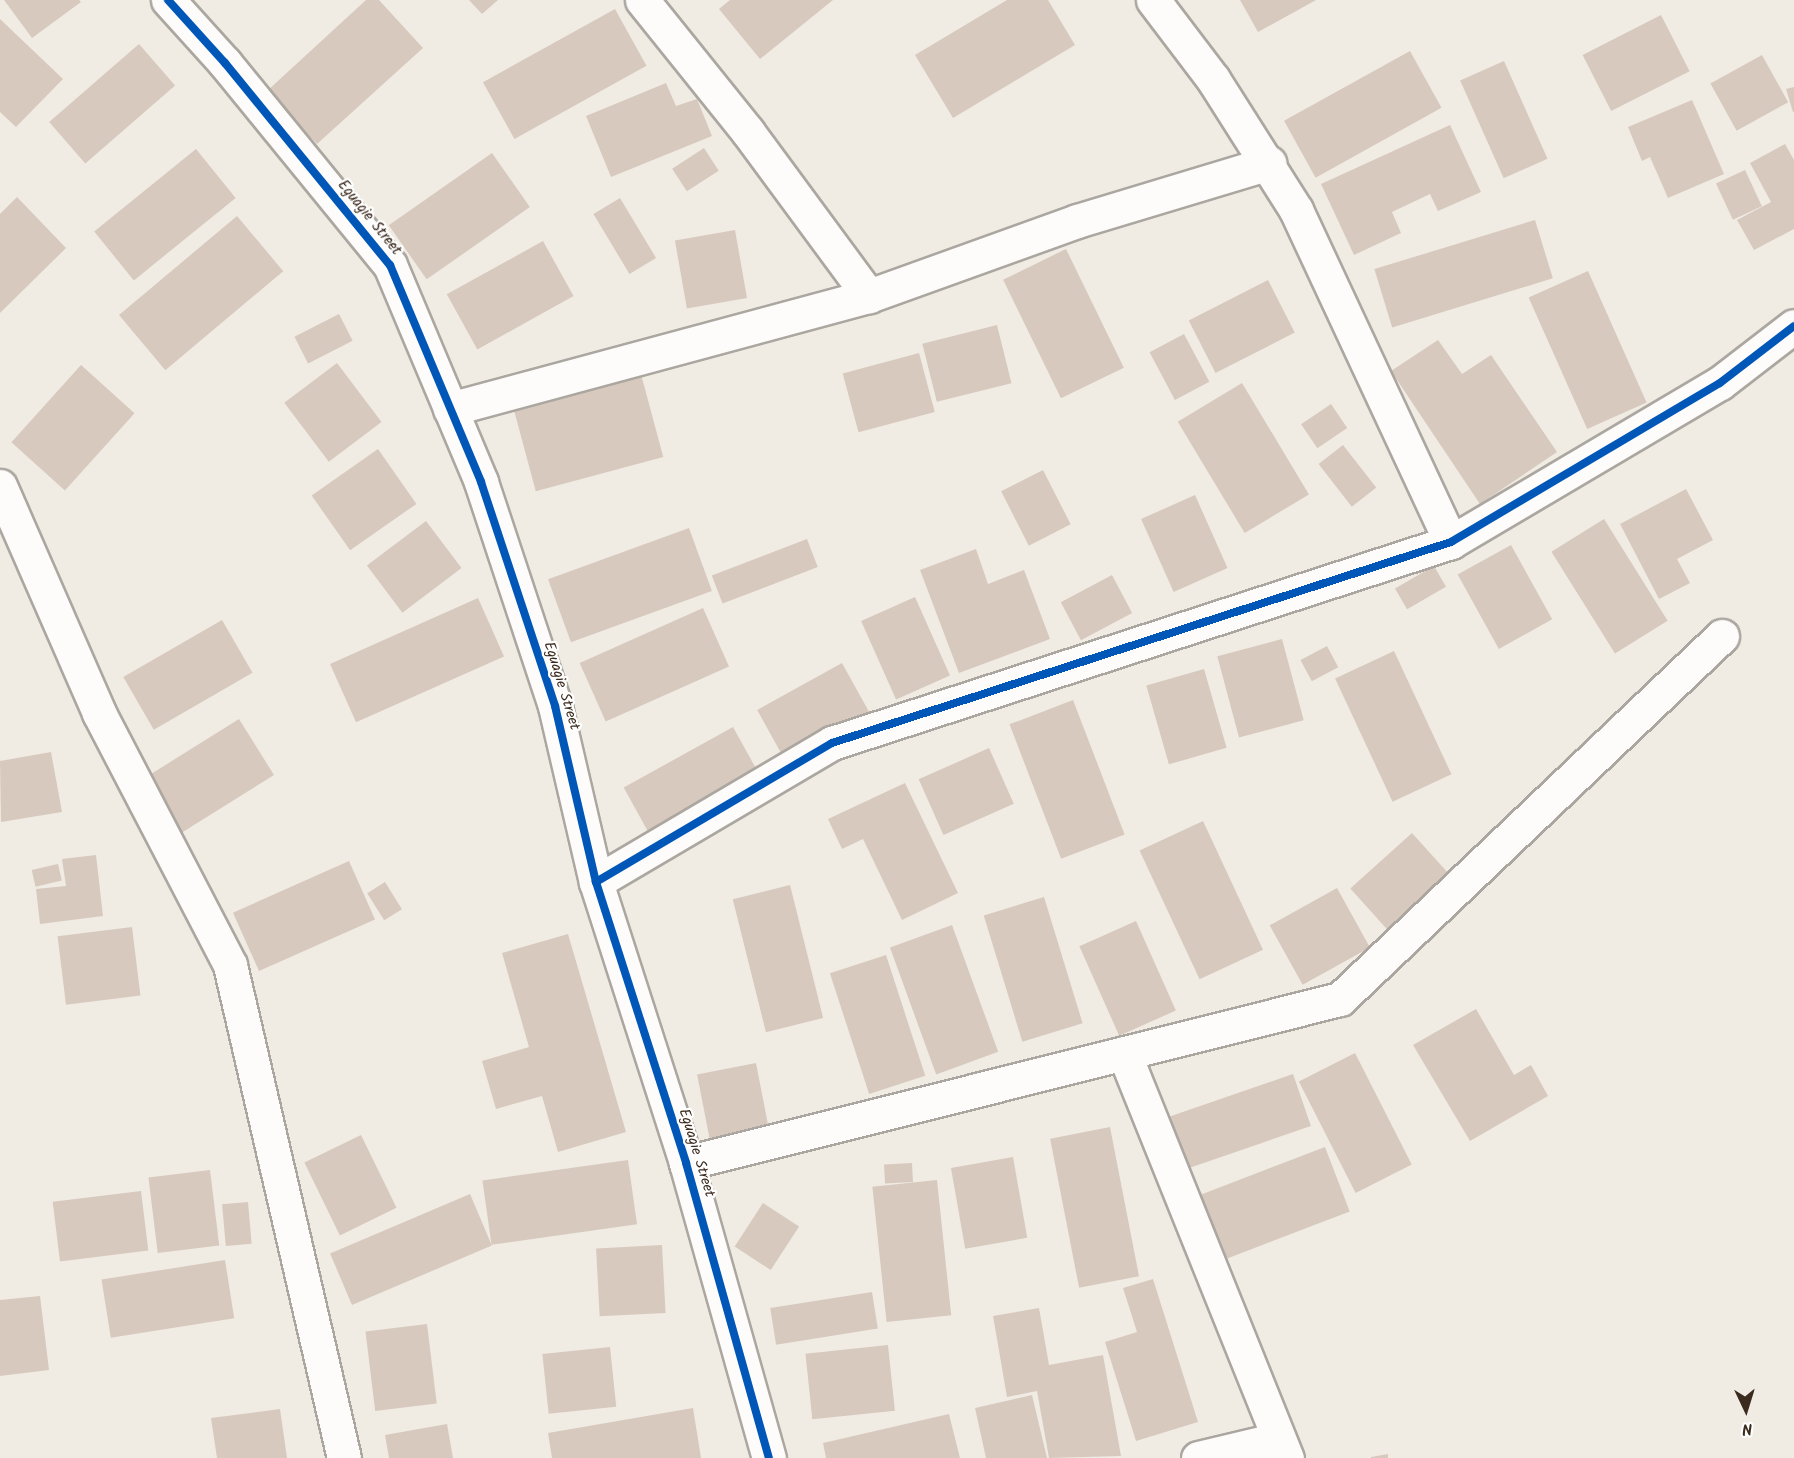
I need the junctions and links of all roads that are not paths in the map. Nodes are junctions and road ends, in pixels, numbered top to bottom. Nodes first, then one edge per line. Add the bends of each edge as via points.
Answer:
1 (168, 0) edge
2 (642, 0) edge
3 (1153, 0) edge
4 (1269, 163) junction
5 (869, 296) junction
6 (1794, 326) edge
7 (450, 409) junction
8 (0, 486) edge
9 (1452, 542) junction
10 (1722, 636) dead end
11 (596, 882) junction
12 (1124, 1053) junction
13 (686, 1163) junction
14 (1282, 1448) edge
15 (345, 1458) edge
16 (769, 1458) edge
17 (1198, 1458) edge

1 - 7 street, Eguagie Street via 225,63 390,265
2 - 5 street via 748,132
3 - 4 street via 1213,79
4 - 5 street via 1077,222
4 - 9 street via 1296,210
5 - 7 street
6 - 9 street via 1720,383
7 - 11 street, Eguagie Street via 481,482 555,706
8 - 15 street via 99,713 230,965
9 - 11 street via 832,743
10 - 12 street via 1340,999
11 - 13 street, Eguagie Street
12 - 13 street
12 - 14 street
13 - 16 street, Eguagie Street
14 - 17 street

